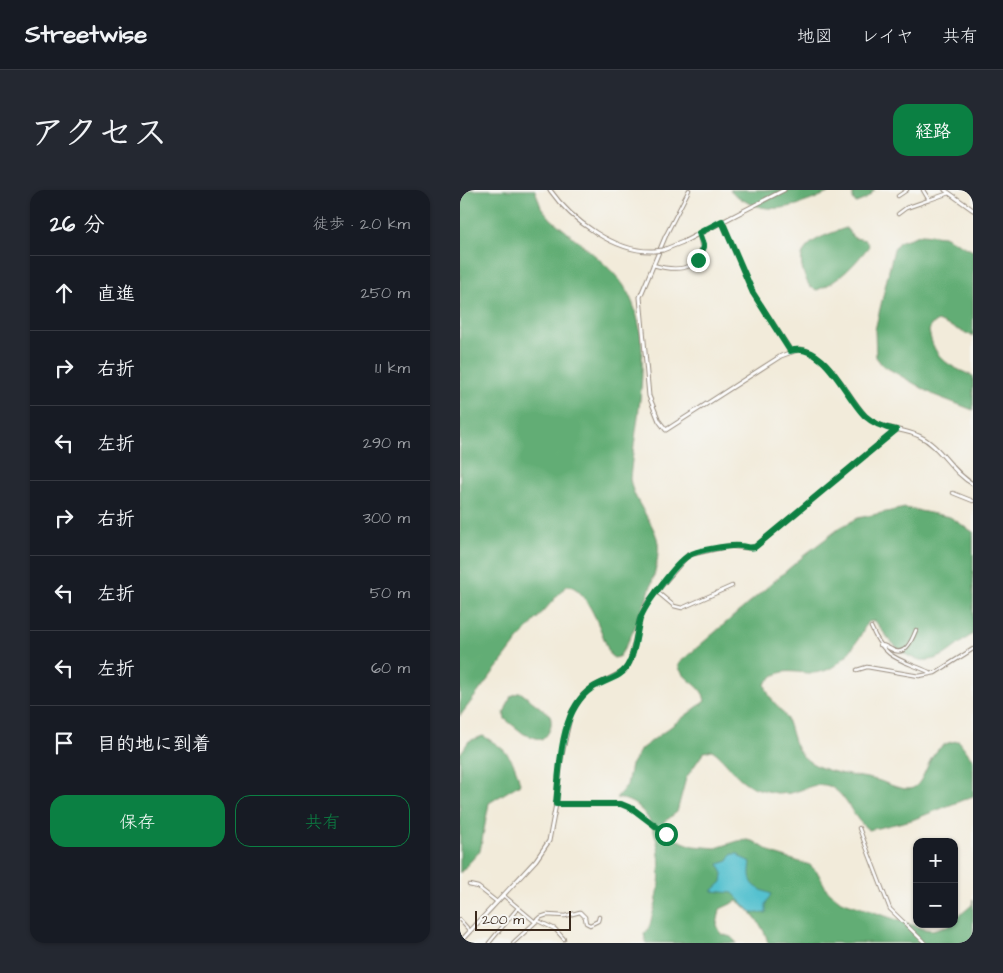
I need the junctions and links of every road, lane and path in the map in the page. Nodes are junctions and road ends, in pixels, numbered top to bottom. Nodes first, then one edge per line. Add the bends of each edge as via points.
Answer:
1 (550, 190) edge
2 (689, 190) edge
3 (784, 190) edge
4 (907, 190) edge
5 (923, 190) edge
6 (945, 190) edge
7 (949, 193) junction
8 (898, 196) dead end
9 (929, 200) junction
10 (973, 210) edge
11 (898, 214) dead end
12 (722, 221) junction
13 (699, 233) junction
14 (666, 235) joint
15 (653, 265) junction
16 (790, 351) junction
17 (896, 430) junction
18 (973, 484) edge
19 (953, 494) dead end
20 (973, 501) edge
21 (732, 586) dead end
22 (656, 591) junction
23 (872, 627) dead end
24 (916, 630) dead end
25 (880, 645) junction
26 (973, 649) edge
27 (857, 670) dead end
28 (930, 672) junction
29 (556, 804) junction
30 (859, 828) dead end
31 (666, 834) dead end
32 (469, 885) dead end
33 (503, 895) junction
34 (497, 902) junction
35 (518, 908) junction
36 (599, 917) dead end
37 (460, 920) edge
38 (535, 921) junction
39 (470, 931) junction
40 (564, 939) dead end
41 (460, 942) edge
42 (489, 943) edge
43 (513, 943) edge
44 (924, 943) edge

1 - 13 street, bridge via 565,208 610,241 627,248 663,250
2 - 14 street
3 - 12 street
4 - 8 street
5 - 9 street
6 - 7 street
7 - 9 street
7 - 10 street
9 - 11 street
12 - 13 street
12 - 16 street via 753,293
13 - 15 street via 704,247 693,264 675,270
14 - 15 street
15 - 16 street via 640,297 646,382 652,405 666,430
16 - 17 street via 808,350 817,356 848,390 863,414 879,425
17 - 18 street via 925,440
17 - 22 street via 755,547 729,546 688,555
19 - 20 street
21 - 22 street via 682,608 674,606
22 - 29 street via 640,618 630,662 624,671 593,687 571,713
23 - 25 street
24 - 25 street via 902,651 896,652
25 - 28 street via 895,659
26 - 28 street via 935,673
27 - 28 street via 867,667 919,676
29 - 31 street via 621,804
29 - 33 street via 549,841
30 - 44 street via 890,909
32 - 34 street via 478,887
33 - 34 street
33 - 35 street
34 - 39 street
35 - 38 street
35 - 42 street
36 - 38 street via 590,925 580,912 565,916 547,915
37 - 39 street
38 - 40 street via 554,929
38 - 43 street
39 - 41 street

